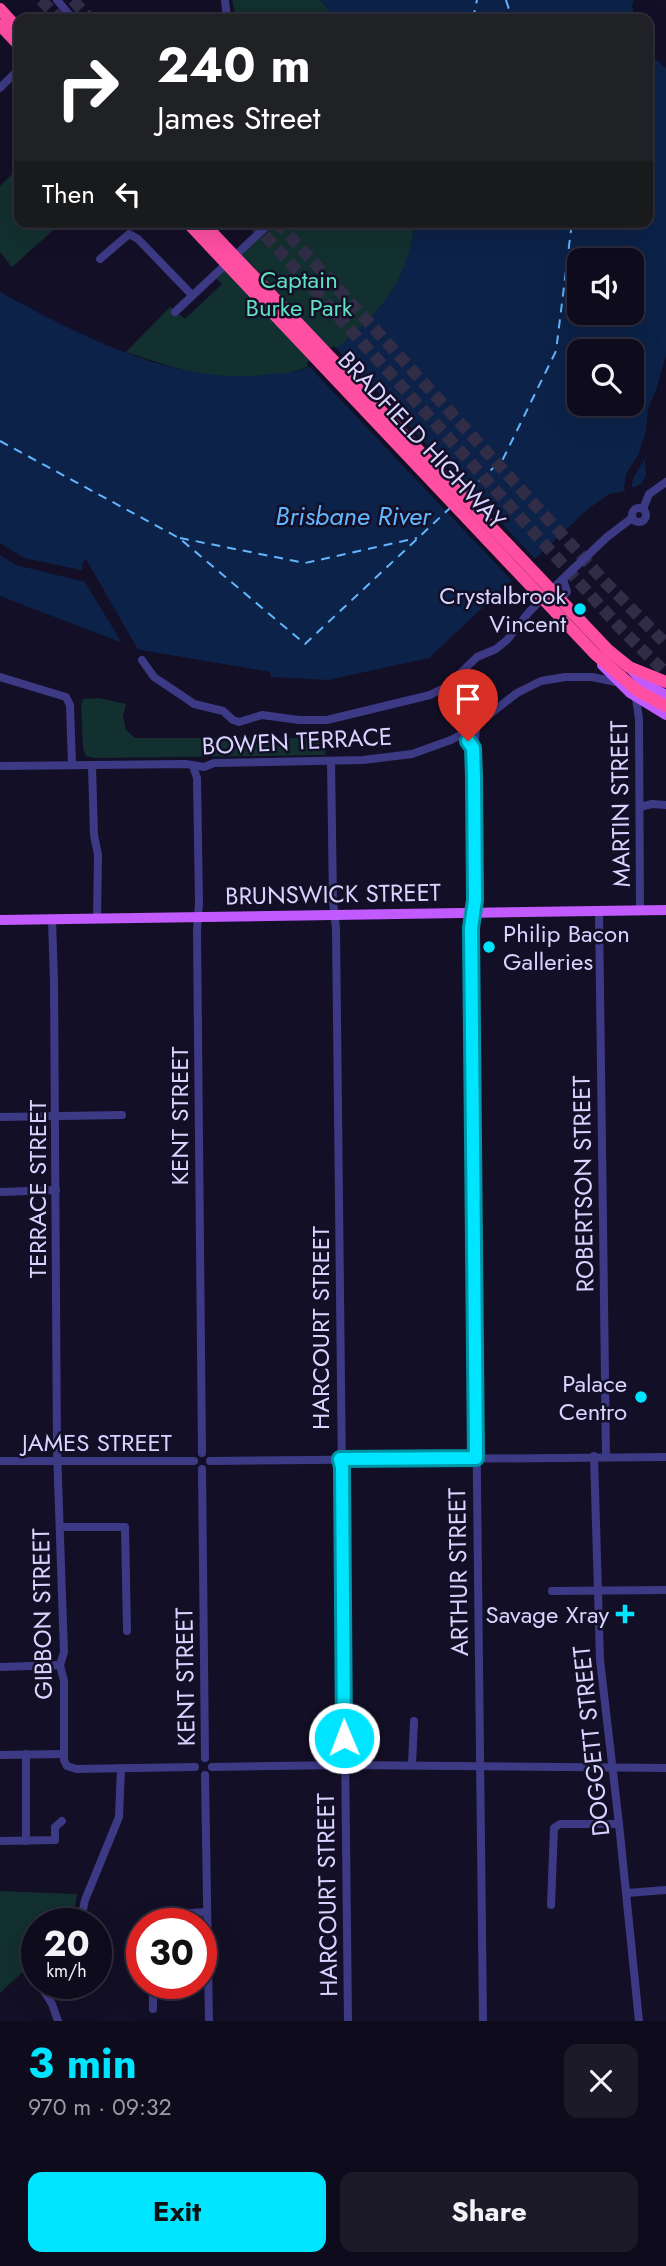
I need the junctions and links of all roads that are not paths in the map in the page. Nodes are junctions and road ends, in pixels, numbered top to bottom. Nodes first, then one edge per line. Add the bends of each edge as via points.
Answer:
1 (57, 0) edge
2 (0, 9) edge
3 (68, 14) edge
4 (14, 24) edge
5 (0, 25) edge
6 (14, 40) edge
7 (14, 74) edge
8 (0, 88) edge
9 (193, 228) edge
10 (208, 228) edge
11 (265, 228) edge
12 (100, 259) dead end
13 (192, 295) junction
14 (175, 312) dead end
15 (666, 482) edge
16 (597, 650) junction
17 (142, 660) dead end
18 (629, 667) junction
19 (666, 675) edge
20 (646, 676) junction
21 (0, 677) edge
22 (622, 682) junction
23 (666, 682) edge
24 (666, 695) edge
25 (636, 698) junction
26 (666, 706) edge
27 (666, 715) edge
28 (476, 726) junction
29 (461, 735) junction
30 (473, 748) junction
31 (331, 761) junction
32 (72, 765) junction
33 (0, 766) edge
34 (92, 766) junction
35 (193, 766) junction
36 (204, 767) junction
37 (197, 778) junction
38 (664, 805) edge
39 (640, 807) junction
40 (640, 910) junction
41 (666, 910) edge
42 (599, 912) junction
43 (473, 913) junction
44 (334, 915) junction
45 (198, 916) junction
46 (97, 918) junction
47 (52, 919) junction
48 (0, 920) edge
49 (122, 1115) dead end
50 (0, 1116) edge
51 (55, 1116) junction
52 (56, 1190) junction
53 (0, 1192) edge
54 (202, 1453) junction
55 (594, 1456) junction
56 (606, 1457) junction
57 (666, 1457) edge
58 (476, 1458) junction
59 (340, 1459) junction
60 (58, 1460) junction
61 (0, 1461) edge
62 (194, 1461) junction
63 (209, 1461) junction
64 (202, 1469) junction
65 (60, 1527) junction
66 (666, 1590) edge
67 (552, 1591) dead end
68 (597, 1591) junction
69 (127, 1631) dead end
70 (60, 1665) junction
71 (0, 1667) edge
72 (414, 1721) dead end
73 (26, 1754) junction
74 (64, 1754) junction
75 (0, 1755) edge
76 (205, 1758) junction
77 (344, 1765) junction
78 (412, 1766) junction
79 (480, 1766) junction
80 (195, 1767) junction
81 (212, 1767) junction
82 (121, 1768) junction
83 (613, 1768) junction
84 (666, 1768) edge
85 (205, 1774) junction
86 (62, 1821) dead end
87 (619, 1824) junction
88 (1, 1841) edge
89 (26, 1841) junction
90 (666, 1890) edge
91 (627, 1893) junction
92 (551, 1905) dead end
93 (83, 1908) edge
94 (207, 1908) edge
95 (49, 1999) edge
96 (153, 1999) edge
97 (209, 1999) edge
98 (153, 2009) dead end
99 (58, 2021) edge
100 (209, 2021) edge
101 (348, 2021) edge
102 (483, 2021) edge
103 (639, 2021) edge

1 - 3 street
2 - 4 highway
5 - 6 highway
7 - 8 street
9 - 16 highway, BRADFIELD HIGHWAY
10 - 16 highway, BRADFIELD HIGHWAY
11 - 13 street
12 - 13 street via 129,234
13 - 14 street
15 - 17 street via 650,493 643,509 634,509 632,518 564,579 567,592 547,610 539,601 507,640 477,657 440,691 327,720 262,715 239,722 223,711 194,704 154,677
16 - 18 highway, BRADFIELD HIGHWAY
16 - 22 highway, BRADFIELD HIGHWAY
18 - 20 highway, BRADFIELD HIGHWAY
18 - 24 main road
19 - 20 street
20 - 23 highway, BRADFIELD HIGHWAY
21 - 32 street via 66,696
22 - 25 main road
22 - 26 highway, BRADFIELD HIGHWAY
22 - 28 street, BOWEN TERRACE via 592,677 541,681
25 - 27 main road
25 - 39 street, MARTIN STREET
28 - 29 street, BOWEN TERRACE
28 - 30 street, ARTHUR STREET
29 - 30 street
29 - 31 street, BOWEN TERRACE via 412,754
30 - 43 street, ARTHUR STREET
31 - 36 street, BOWEN TERRACE via 212,763
31 - 44 street, HARCOURT STREET
32 - 33 street, BOWEN TERRACE
32 - 34 street, BOWEN TERRACE
34 - 35 street, BOWEN TERRACE
34 - 46 street
35 - 36 street, BOWEN TERRACE
35 - 37 street, KENT STREET
36 - 37 street
37 - 45 street, KENT STREET
38 - 39 street
39 - 40 street, MARTIN STREET
40 - 41 main road, BRUNSWICK STREET
40 - 42 main road, BRUNSWICK STREET
42 - 43 main road, BRUNSWICK STREET
42 - 56 street, ROBERTSON STREET
43 - 44 main road, BRUNSWICK STREET
43 - 58 street, ARTHUR STREET
44 - 45 main road, BRUNSWICK STREET
44 - 59 street, HARCOURT STREET
45 - 46 main road, BRUNSWICK STREET
45 - 54 street, KENT STREET
46 - 47 main road, BRUNSWICK STREET
47 - 48 main road, BRUNSWICK STREET
47 - 51 street, TERRACE STREET
49 - 51 street
50 - 51 street
51 - 52 street, TERRACE STREET
52 - 53 street
52 - 60 street, TERRACE STREET
54 - 62 street
54 - 63 street
55 - 56 street
55 - 58 street
55 - 68 street, DOGGETT STREET
56 - 57 street
58 - 59 street
58 - 79 street, ARTHUR STREET
59 - 63 street
59 - 77 street, HARCOURT STREET
60 - 61 street, JAMES STREET
60 - 62 street, JAMES STREET
60 - 65 street, GIBBON STREET
62 - 64 street
63 - 64 street
64 - 76 street, KENT STREET
65 - 69 street via 125,1527
65 - 70 street, GIBBON STREET via 64,1652
66 - 68 street
67 - 68 street
68 - 83 street, DOGGETT STREET
70 - 71 street
70 - 74 street, GIBBON STREET
72 - 78 street
73 - 74 street
73 - 75 street
73 - 89 street
74 - 82 street, GIBBON STREET via 67,1766 76,1769
76 - 80 street, KENT STREET
76 - 81 street, KENT STREET
77 - 78 street
77 - 81 street
77 - 101 street, HARCOURT STREET
78 - 79 street
79 - 83 street
79 - 102 street, ARTHUR STREET
80 - 82 street
80 - 85 street, KENT STREET
81 - 85 street, KENT STREET
82 - 93 street via 119,1818
83 - 84 street
83 - 87 street, DOGGETT STREET
85 - 94 street, KENT STREET
86 - 89 street via 55,1827 55,1840
87 - 91 street, DOGGETT STREET
87 - 92 street via 560,1824 554,1829
88 - 89 street
90 - 91 street
91 - 103 street, DOGGETT STREET
95 - 99 street
96 - 98 street
97 - 100 street, KENT STREET

